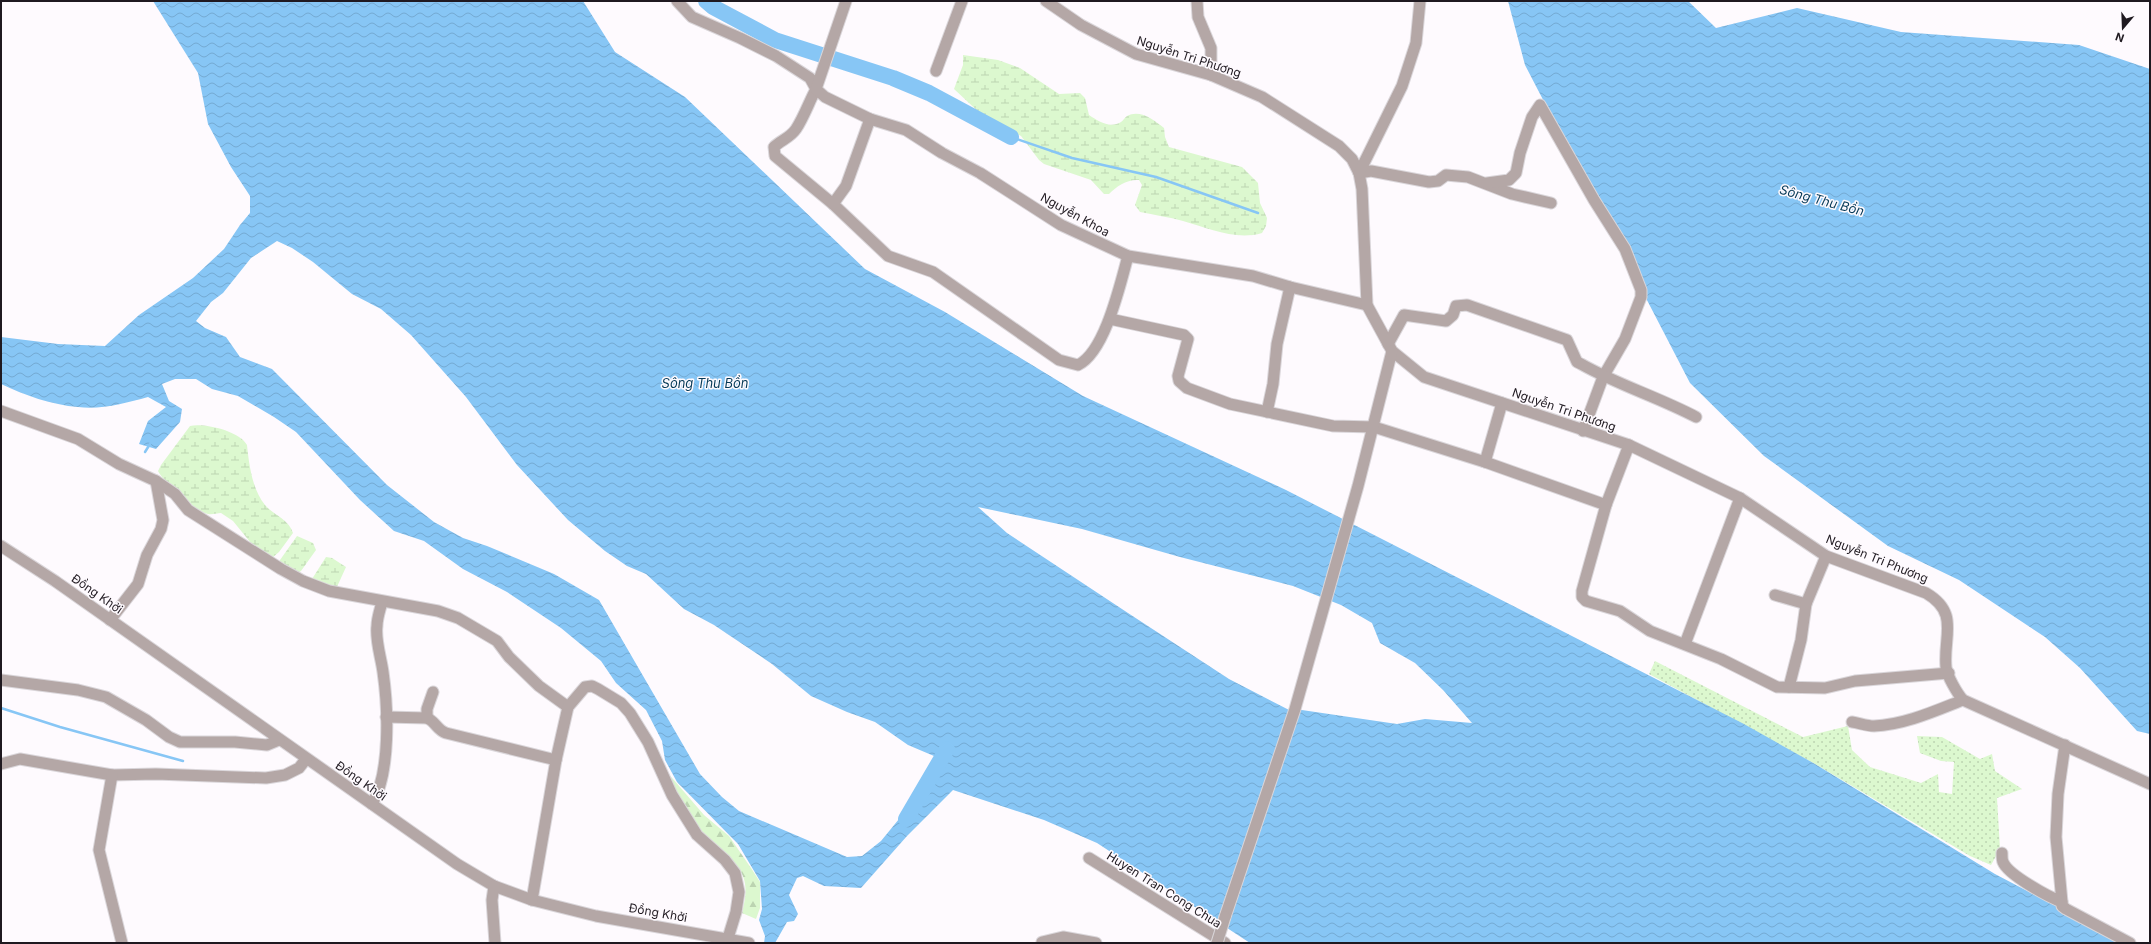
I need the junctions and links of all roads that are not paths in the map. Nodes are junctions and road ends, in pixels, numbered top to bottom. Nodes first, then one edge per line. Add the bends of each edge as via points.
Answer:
1 (677, 1) edge
2 (846, 1) edge
3 (962, 1) edge
4 (1046, 1) edge
5 (1197, 1) edge
6 (1420, 1) edge
7 (936, 71) dead end
8 (1211, 75) junction
9 (816, 89) junction
10 (870, 119) junction
11 (1359, 173) junction
12 (1487, 183) junction
13 (1551, 203) dead end
14 (832, 204) junction
15 (1128, 256) junction
16 (1290, 288) junction
17 (1367, 305) junction
18 (1110, 319) junction
19 (1390, 347) junction
20 (1603, 377) junction
21 (1502, 403) junction
22 (1, 411) edge
23 (1267, 412) junction
24 (1696, 417) dead end
25 (1374, 428) junction
26 (1583, 431) junction
27 (1629, 445) junction
28 (1485, 462) junction
29 (156, 481) junction
30 (1740, 498) junction
31 (1606, 505) junction
32 (1, 546) edge
33 (1826, 556) junction
34 (1775, 595) dead end
35 (382, 602) junction
36 (1806, 604) junction
37 (110, 620) junction
38 (1685, 644) junction
39 (1949, 673) junction
40 (1, 680) edge
41 (1789, 686) junction
42 (433, 692) dead end
43 (1963, 700) junction
44 (568, 707) junction
45 (386, 718) junction
46 (427, 718) junction
47 (1852, 722) dead end
48 (279, 740) junction
49 (2065, 745) junction
50 (306, 759) junction
51 (556, 760) junction
52 (1, 764) edge
53 (112, 775) junction
54 (2150, 784) edge
55 (372, 804) junction
56 (2002, 853) dead end
57 (1089, 858) dead end
58 (494, 886) junction
59 (532, 900) junction
60 (2062, 902) junction
61 (731, 940) edge
62 (1042, 942) dead end
63 (122, 943) edge
64 (495, 943) edge
65 (749, 943) edge
66 (1096, 943) edge
67 (1217, 943) edge
68 (1224, 943) edge
69 (2130, 943) edge

1 - 9 street, Nguyễn Khoa via 692,17 776,56 810,78
2 - 9 street
3 - 7 street
4 - 8 street, Nguyễn Tri Phương via 1080,25 1136,54
5 - 8 street via 1198,17 1211,48
6 - 11 street via 1416,43 1402,86
8 - 11 street, Nguyễn Tri Phương via 1262,97 1298,118 1339,146 1352,159
9 - 10 street, Nguyễn Khoa via 825,97
9 - 14 street via 796,129 774,147 773,153 782,164
10 - 14 street via 846,186
10 - 15 street, Nguyễn Khoa via 906,130 980,173 1061,225
11 - 12 street via 1371,171 1430,182 1438,181 1446,175 1468,177
11 - 17 street, Nguyễn Tri Phương via 1362,189
12 - 13 street via 1512,194
12 - 20 street via 1509,180 1516,173 1532,117 1540,105 1625,249 1640,285 1640,297 1625,339
14 - 18 street via 888,256 933,272 1059,360 1078,365 1083,362 1091,355
15 - 16 street, Nguyễn Khoa via 1253,276
15 - 18 street
16 - 17 street, Nguyễn Khoa
16 - 23 street via 1277,344
17 - 19 street, Nguyễn Tri Phương
18 - 23 street via 1184,335 1188,339 1178,376 1181,384 1230,404
19 - 20 street via 1403,316 1446,321 1456,306 1464,304 1567,340 1577,362
19 - 21 street, Nguyễn Tri Phương via 1424,377
19 - 25 street
20 - 24 street via 1664,400
20 - 26 street
21 - 26 street, Nguyễn Tri Phương
21 - 28 street
22 - 29 street via 78,439 119,464
23 - 25 street via 1334,426
25 - 28 street
25 - 67 street, bridge via 1295,709
26 - 27 street, Nguyễn Tri Phương
27 - 30 street, Nguyễn Tri Phương
27 - 31 street
28 - 31 street
29 - 35 street via 175,494 188,510 281,569 329,591
29 - 37 street via 161,529 147,555 138,584
30 - 33 street, Nguyễn Tri Phương
30 - 38 street
31 - 38 street via 1582,597 1599,606 1620,611 1650,631
32 - 37 street, Đồng Khởi
33 - 36 street
33 - 39 street, Nguyễn Tri Phương via 1926,593 1938,600 1945,609 1948,619 1946,670
34 - 36 street
35 - 44 street via 438,611 458,618 497,641 509,657 539,686
35 - 45 street via 376,627
36 - 41 street via 1801,640
37 - 48 street, Đồng Khởi
38 - 41 street via 1773,685
39 - 41 street via 1855,681 1825,688
39 - 43 street, Nguyễn Tri Phương via 1956,691
40 - 48 street via 102,695 126,707 180,742 267,745
42 - 46 street
43 - 47 street via 1929,714 1873,726
43 - 49 street
44 - 51 street
44 - 61 street via 585,687 592,686 621,703 630,713 648,742 672,795 697,836 725,860 735,873 739,892
45 - 46 street
45 - 55 street via 385,769 378,795
46 - 51 street via 440,731 446,733
48 - 50 street, Đồng Khởi
49 - 54 street
49 - 60 street via 2058,794 2056,837
50 - 53 street via 299,768 285,775 266,778
50 - 55 street, Đồng Khởi
51 - 59 street
52 - 53 street via 20,759
53 - 63 street via 99,850
55 - 58 street, Đồng Khởi via 457,864
56 - 60 street via 2002,862 2011,872 2047,897
57 - 68 street, Huyen Tran Cong Chua
58 - 59 street, Đồng Khởi
58 - 64 street via 492,900
59 - 61 street, Đồng Khởi via 596,916
60 - 69 street via 2066,909
61 - 65 street, Đồng Khởi
62 - 66 street via 1063,937

